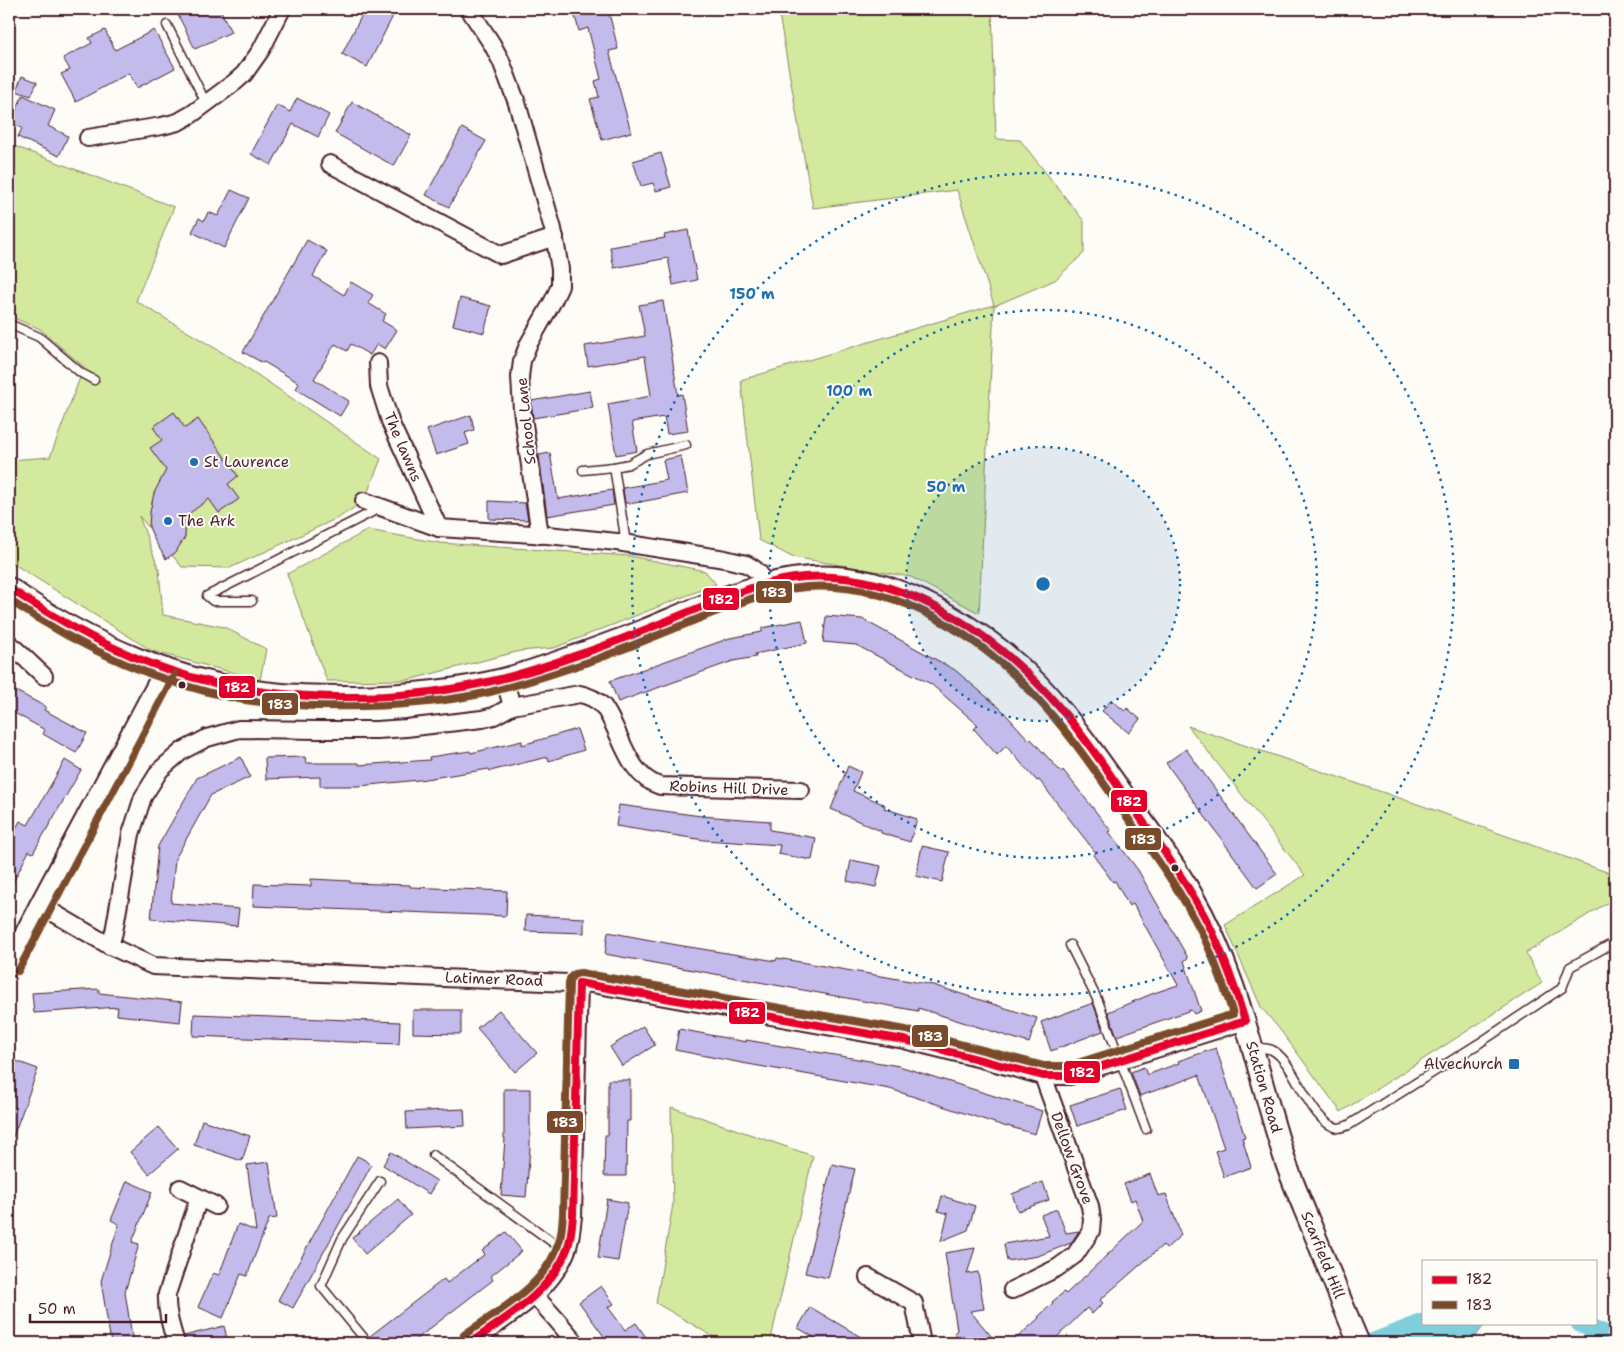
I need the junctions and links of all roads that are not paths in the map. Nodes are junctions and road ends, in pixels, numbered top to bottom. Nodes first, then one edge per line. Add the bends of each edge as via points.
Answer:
1 (282, 9) edge
2 (469, 9) edge
3 (167, 25) dead end
4 (206, 104) junction
5 (88, 138) dead end
6 (330, 164) dead end
7 (555, 237) junction
8 (9, 324) edge
9 (378, 362) dead end
10 (94, 380) dead end
11 (686, 445) dead end
12 (614, 467) junction
13 (583, 470) dead end
14 (364, 501) dead end
15 (381, 507) junction
16 (439, 528) junction
17 (540, 535) junction
18 (626, 543) junction
19 (764, 584) junction
20 (9, 588) edge
21 (252, 601) dead end
22 (9, 643) edge
23 (166, 669) junction
24 (44, 676) dead end
25 (504, 678) junction
26 (512, 706) junction
27 (801, 790) dead end
28 (40, 905) junction
29 (1615, 942) edge
30 (1070, 945) dead end
31 (110, 946) junction
32 (9, 966) edge
33 (579, 983) junction
34 (1245, 1020) junction
35 (1253, 1048) junction
36 (1121, 1060) junction
37 (1043, 1076) junction
38 (1146, 1129) dead end
39 (433, 1155) dead end
40 (1287, 1167) joint
41 (380, 1181) dead end
42 (180, 1188) dead end
43 (199, 1198) junction
44 (216, 1206) dead end
45 (566, 1252) junction
46 (868, 1277) dead end
47 (1012, 1290) dead end
48 (535, 1296) junction
49 (1356, 1337) edge
50 (176, 1343) edge
51 (368, 1343) edge
52 (470, 1343) edge
53 (576, 1343) edge
54 (922, 1343) edge

1 - 4 street via 244,74
2 - 7 street, School Lane via 492,44 512,90
3 - 4 lane
4 - 5 street via 178,122
6 - 7 street via 501,255
7 - 17 street, School Lane via 560,286 528,345 520,377
8 - 10 lane via 39,337
9 - 16 street, The lawns via 379,386 391,424
11 - 12 lane via 647,454 629,464
12 - 13 lane
12 - 18 lane
14 - 15 street
15 - 16 street
15 - 21 lane via 207,596 212,602
16 - 17 street
17 - 18 street
18 - 19 street via 746,564 759,573
19 - 25 street, Station Road via 586,652
19 - 34 street, Station Road via 796,578 842,577 878,584 912,596 966,625 1015,662 1082,736 1189,889 1227,967
20 - 23 street, Station Road via 60,622
22 - 24 street
23 - 25 street, Station Road via 251,690 325,696 414,693
23 - 28 street
25 - 26 street
26 - 27 street, Robins Hill Drive via 580,694 597,700 608,713 637,770 660,786
26 - 31 street via 482,719 406,728 348,731 239,729 207,738 182,751 160,770 143,797 130,834
28 - 31 street, Latimer Road
28 - 32 street
29 - 35 lane via 1570,967 1562,988 1478,1044 1340,1128 1328,1124 1317,1111 1280,1056 1270,1048
30 - 36 lane via 1098,1001
31 - 33 street, Latimer Road via 144,963 163,968
33 - 37 street, Latimer Road via 904,1040
33 - 45 street via 572,1216
34 - 35 street, Station Road
34 - 36 street, Latimer Road
35 - 40 street, Station Road
36 - 37 street, Latimer Road via 1070,1076
36 - 38 lane
37 - 47 street, Dellow Grove via 1092,1219 1090,1231 1075,1254 1057,1268
39 - 45 lane
40 - 49 street, Scarfield Hill
41 - 51 lane via 342,1239 321,1286
42 - 43 street
43 - 44 street
43 - 50 street via 167,1294 166,1304
45 - 48 street via 551,1278
46 - 54 street via 914,1303
48 - 52 street
48 - 53 street

